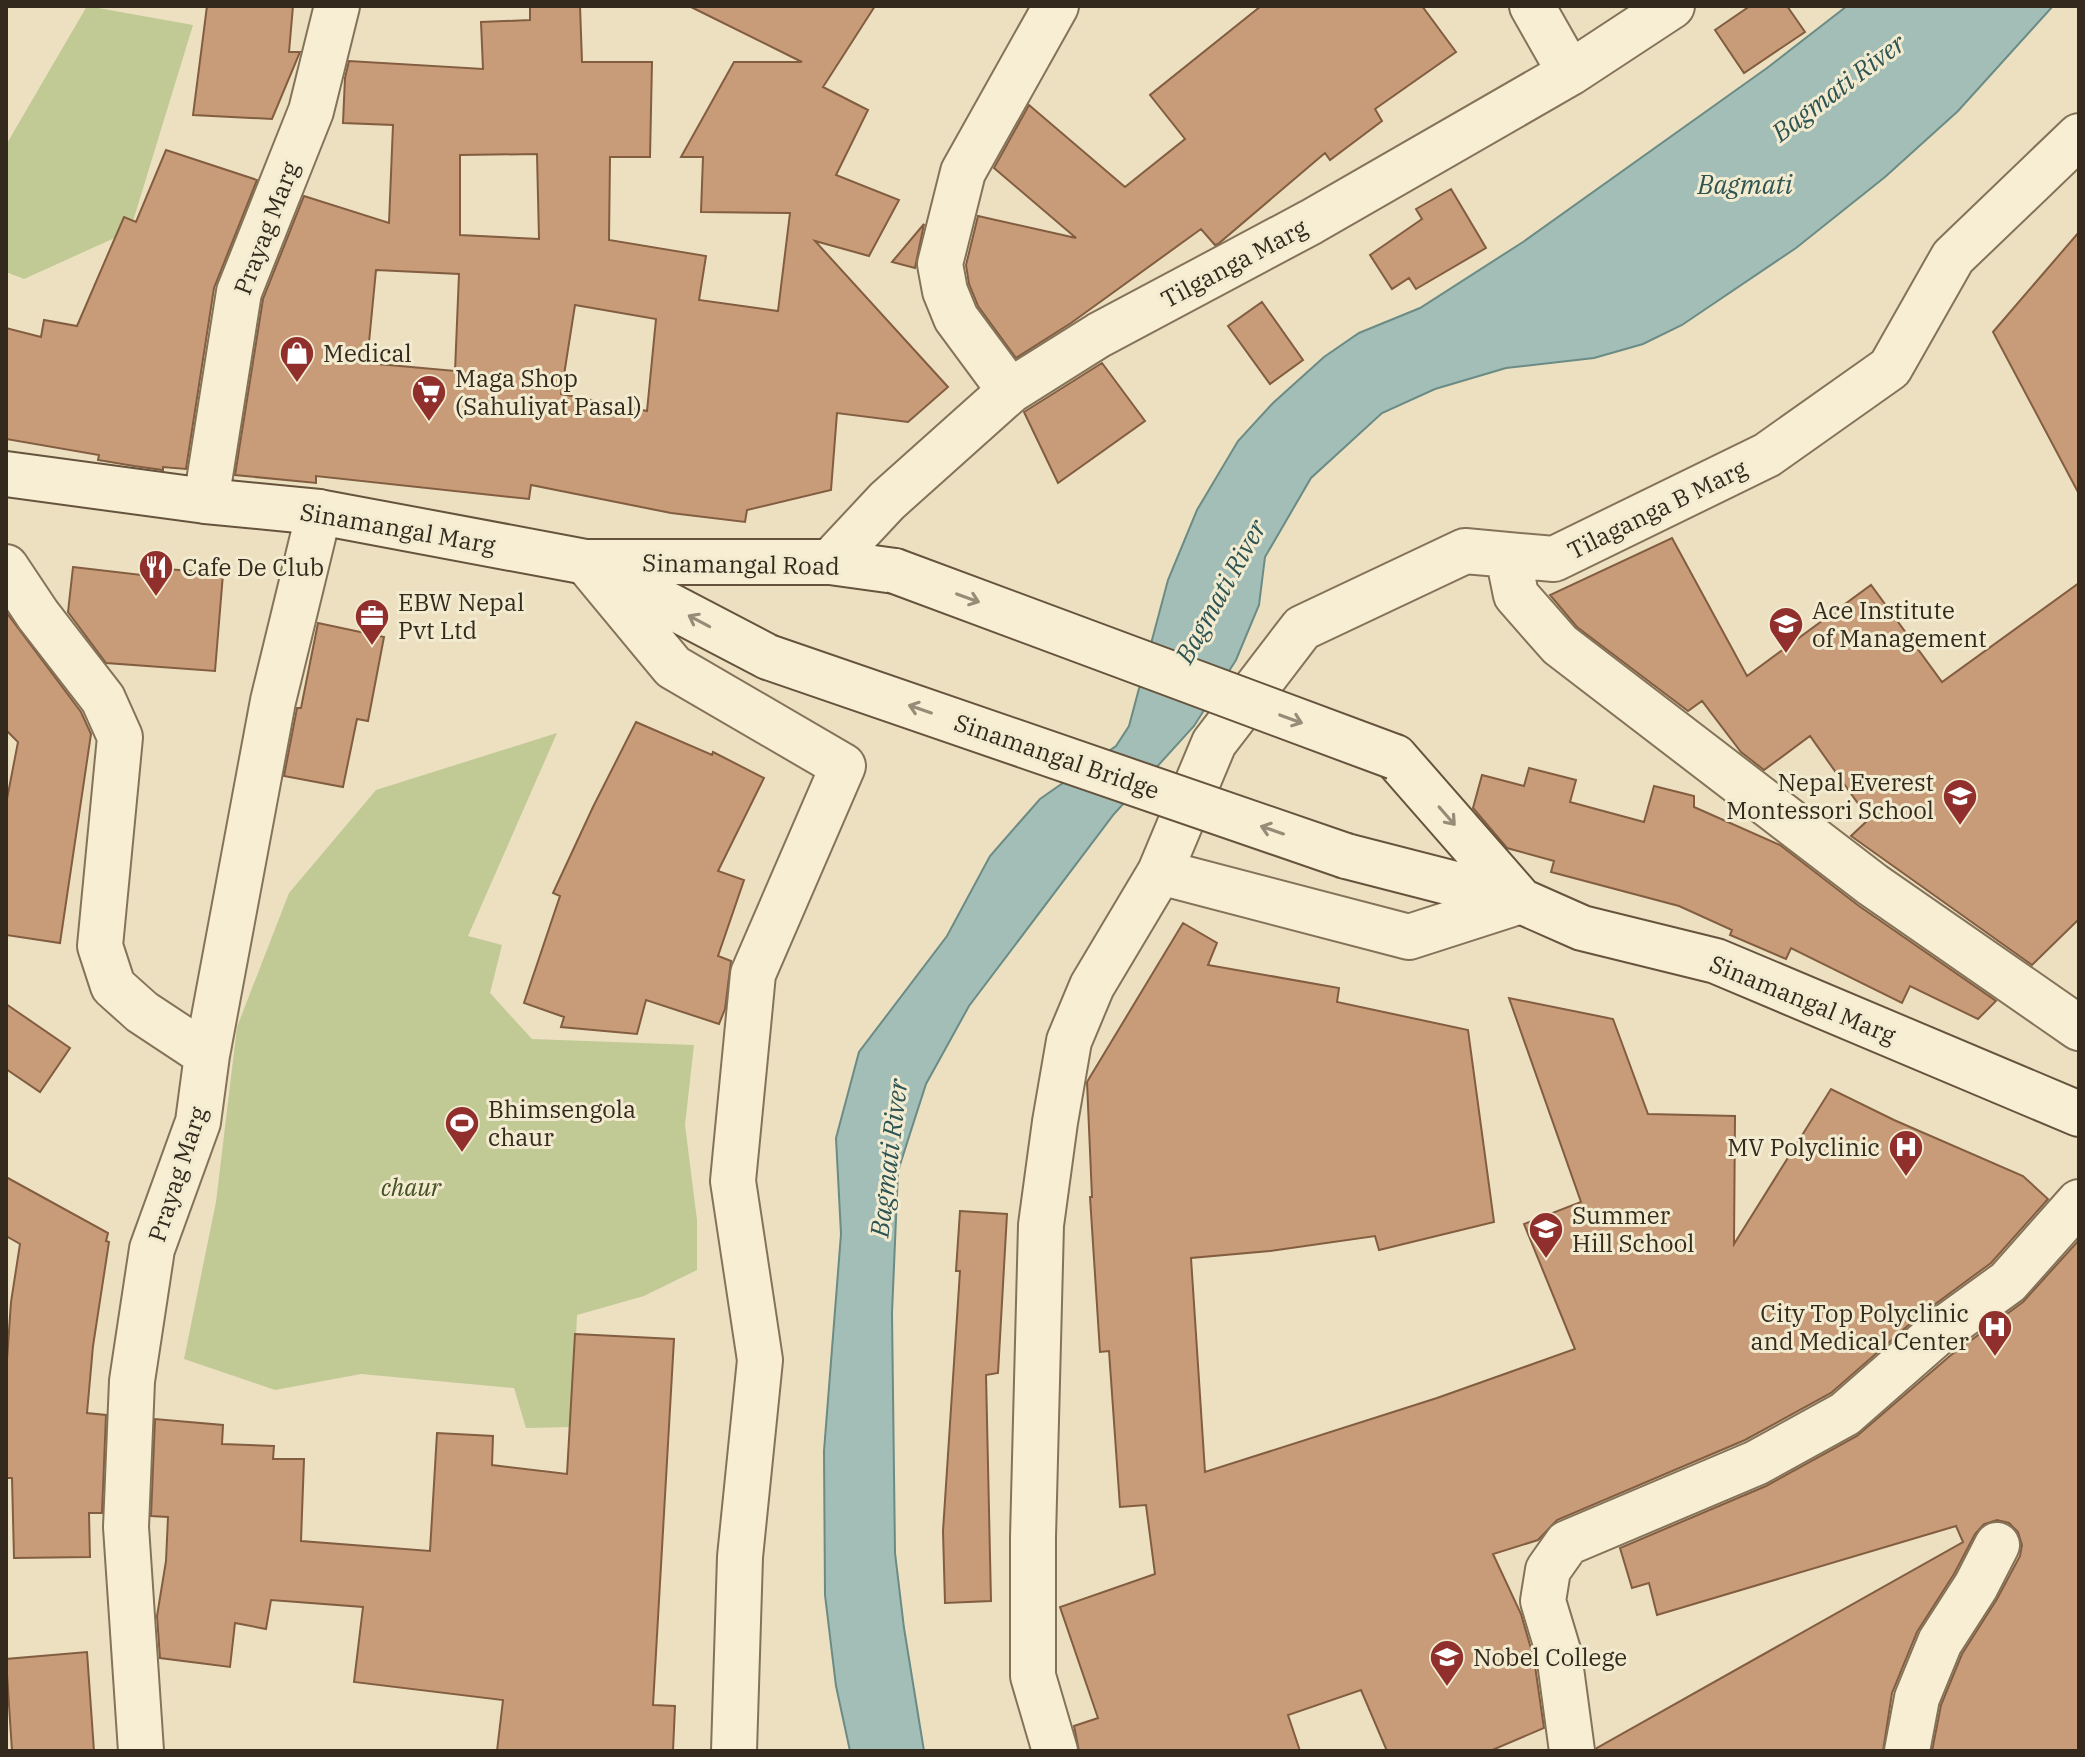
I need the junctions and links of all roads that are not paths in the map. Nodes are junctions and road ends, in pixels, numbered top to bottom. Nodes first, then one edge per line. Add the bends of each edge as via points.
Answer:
1 (337, 6) edge
2 (1056, 6) edge
3 (1532, 6) edge
4 (1672, 6) edge
5 (1570, 73) junction
6 (2079, 136) edge
7 (1010, 391) junction
8 (6, 474) edge
9 (206, 501) junction
10 (319, 512) junction
11 (1508, 556) junction
12 (586, 562) junction
13 (830, 562) junction
14 (6, 567) edge
15 (768, 657) joint
16 (1395, 757) joint
17 (1346, 856) joint
18 (1160, 872) junction
19 (1521, 901) junction
20 (2079, 1028) edge
21 (207, 1055) junction
22 (2079, 1114) edge
23 (2079, 1202) edge
24 (1997, 1545) dead end
25 (141, 1751) edge
26 (734, 1751) edge
27 (1055, 1751) edge
28 (1572, 1751) edge
29 (1907, 1751) edge

1 - 9 street, Prayag Marg via 311,111 239,292
2 - 7 street via 963,172 940,264 956,318
3 - 5 street
4 - 5 street, Tilganga Marg
5 - 7 street, Tilganga Marg via 1311,222 1099,335
6 - 11 street, Tilaganga B Marg via 1953,257 1890,368 1767,455 1554,559
7 - 13 street, Tilganga Marg via 887,501
8 - 9 street, Sinamangal Marg
9 - 10 street, Sinamangal Marg
10 - 12 street, Sinamangal Marg
10 - 21 street, Prayag Marg via 273,701
11 - 18 street, Tilaganga B Marg via 1465,551 1302,628 1214,743
11 - 20 street via 1516,595 1560,645 1873,885
12 - 13 street, Sinamangal Road
15 -> 12 street, Sinamangal Marg
12 - 26 street via 673,667 843,766 753,974 733,1181 760,1360 740,1557
13 -> 16 street, Sinamangal Road, bridge via 895,571
14 - 21 street via 103,699 120,737 100,946 113,986
17 -> 15 street, Sinamangal Bridge, bridge
16 -> 19 street, Sinamangal Marg
17 - 19 street, Sinamangal Marg
18 - 19 street via 1409,937
18 - 27 street, Tilaganga B Marg via 1092,986 1069,1041 1041,1225 1033,1676
19 - 22 street, Sinamangal Marg via 1582,928 1716,961
21 - 25 street, Prayag Marg via 198,1122 152,1249 132,1381 126,1527
23 - 28 street via 2008,1282 1935,1335 1845,1414 1756,1463 1567,1543 1548,1570 1543,1601 1559,1654
24 - 29 street via 1940,1642 1917,1698

